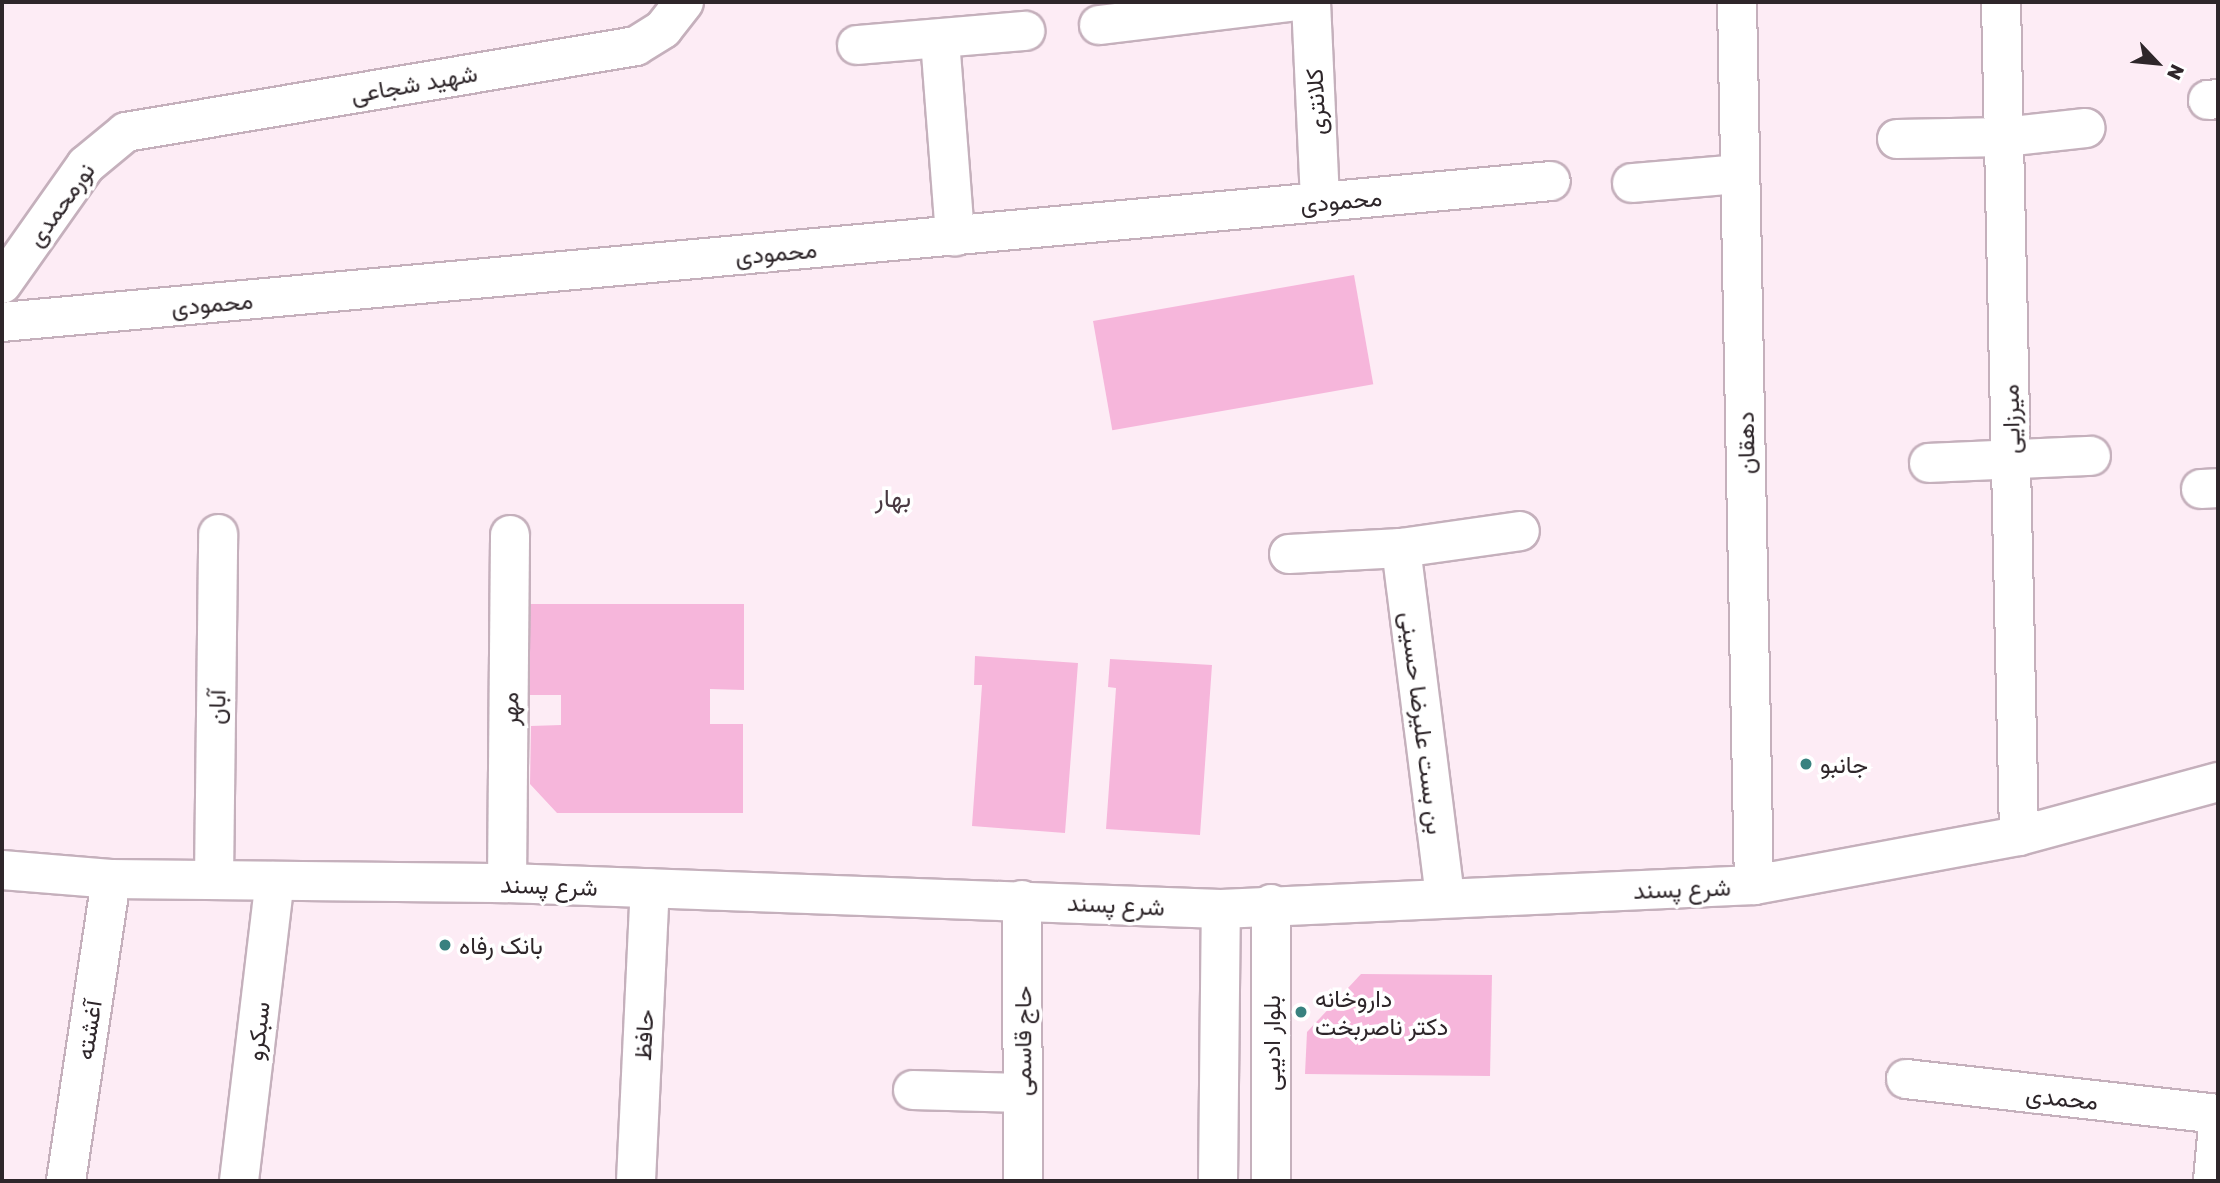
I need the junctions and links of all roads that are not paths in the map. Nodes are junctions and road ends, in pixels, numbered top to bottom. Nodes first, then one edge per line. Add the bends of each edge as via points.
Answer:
1 (684, 2) edge
2 (1290, 2) edge
3 (1311, 2) edge
4 (1737, 2) edge
5 (2001, 2) edge
6 (1099, 25) dead end
7 (1025, 31) dead end
8 (940, 40) junction
9 (857, 45) dead end
10 (2086, 128) dead end
11 (126, 132) joint
12 (2004, 136) junction
13 (1897, 139) dead end
14 (1740, 174) junction
15 (1551, 181) dead end
16 (1632, 183) dead end
17 (1320, 202) junction
18 (955, 236) junction
19 (2, 284) edge
20 (2, 322) edge
21 (2091, 456) dead end
22 (2011, 459) junction
23 (1929, 463) dead end
24 (1520, 531) dead end
25 (218, 534) dead end
26 (510, 535) dead end
27 (1401, 548) junction
28 (1289, 554) dead end
29 (2218, 782) edge
30 (2019, 836) junction
31 (2, 870) edge
32 (111, 879) junction
33 (214, 879) junction
34 (275, 881) junction
35 (508, 883) junction
36 (1754, 885) junction
37 (650, 888) junction
38 (1445, 897) junction
39 (1022, 900) junction
40 (1271, 904) junction
41 (1221, 909) junction
42 (1906, 1079) dead end
43 (913, 1090) dead end
44 (1021, 1093) junction
45 (2218, 1114) edge
46 (2218, 1126) edge
47 (66, 1181) edge
48 (239, 1181) edge
49 (636, 1181) edge
50 (1023, 1181) edge
51 (1218, 1181) edge
52 (1271, 1181) edge
53 (2213, 1181) edge

1 - 11 street, شهید شجاعی via 663,29 636,46
2 - 6 street
3 - 17 street, کلانتری
4 - 14 street, دهقان
5 - 12 street, میرزایی
7 - 8 street
8 - 9 street
8 - 18 street
10 - 12 street
11 - 19 street, نورمحمدی via 86,165
12 - 13 street
12 - 22 street, میرزایی
14 - 16 street
14 - 36 street, دهقان
15 - 17 street, محمودی
17 - 18 street, محمودی
18 - 20 street, محمودی
21 - 22 street
22 - 23 street
22 - 30 street, میرزایی
24 - 27 street
25 - 33 street, آبان
26 - 35 street, مهر
27 - 28 street
27 - 38 street, بن بست علیرضا حسینی
29 - 30 street, شرع پسند
30 - 36 street, شرع پسند
31 - 32 street, شرع پسند
32 - 33 street, شرع پسند
32 - 47 street, آغشته
33 - 34 street, شرع پسند
34 - 35 street, شرع پسند
34 - 48 street, سبکرو
35 - 37 street, شرع پسند
36 - 38 street, شرع پسند
37 - 39 street, شرع پسند
37 - 49 street, حافظ
38 - 40 street, شرع پسند
39 - 41 street, شرع پسند
39 - 44 street, حاج قاسمی
40 - 41 street, شرع پسند
40 - 52 street, بلوار ادیبی
41 - 51 street, بلوار ادیبی
42 - 45 street, محمدی
43 - 44 street
44 - 50 street, حاج قاسمی
46 - 53 street

